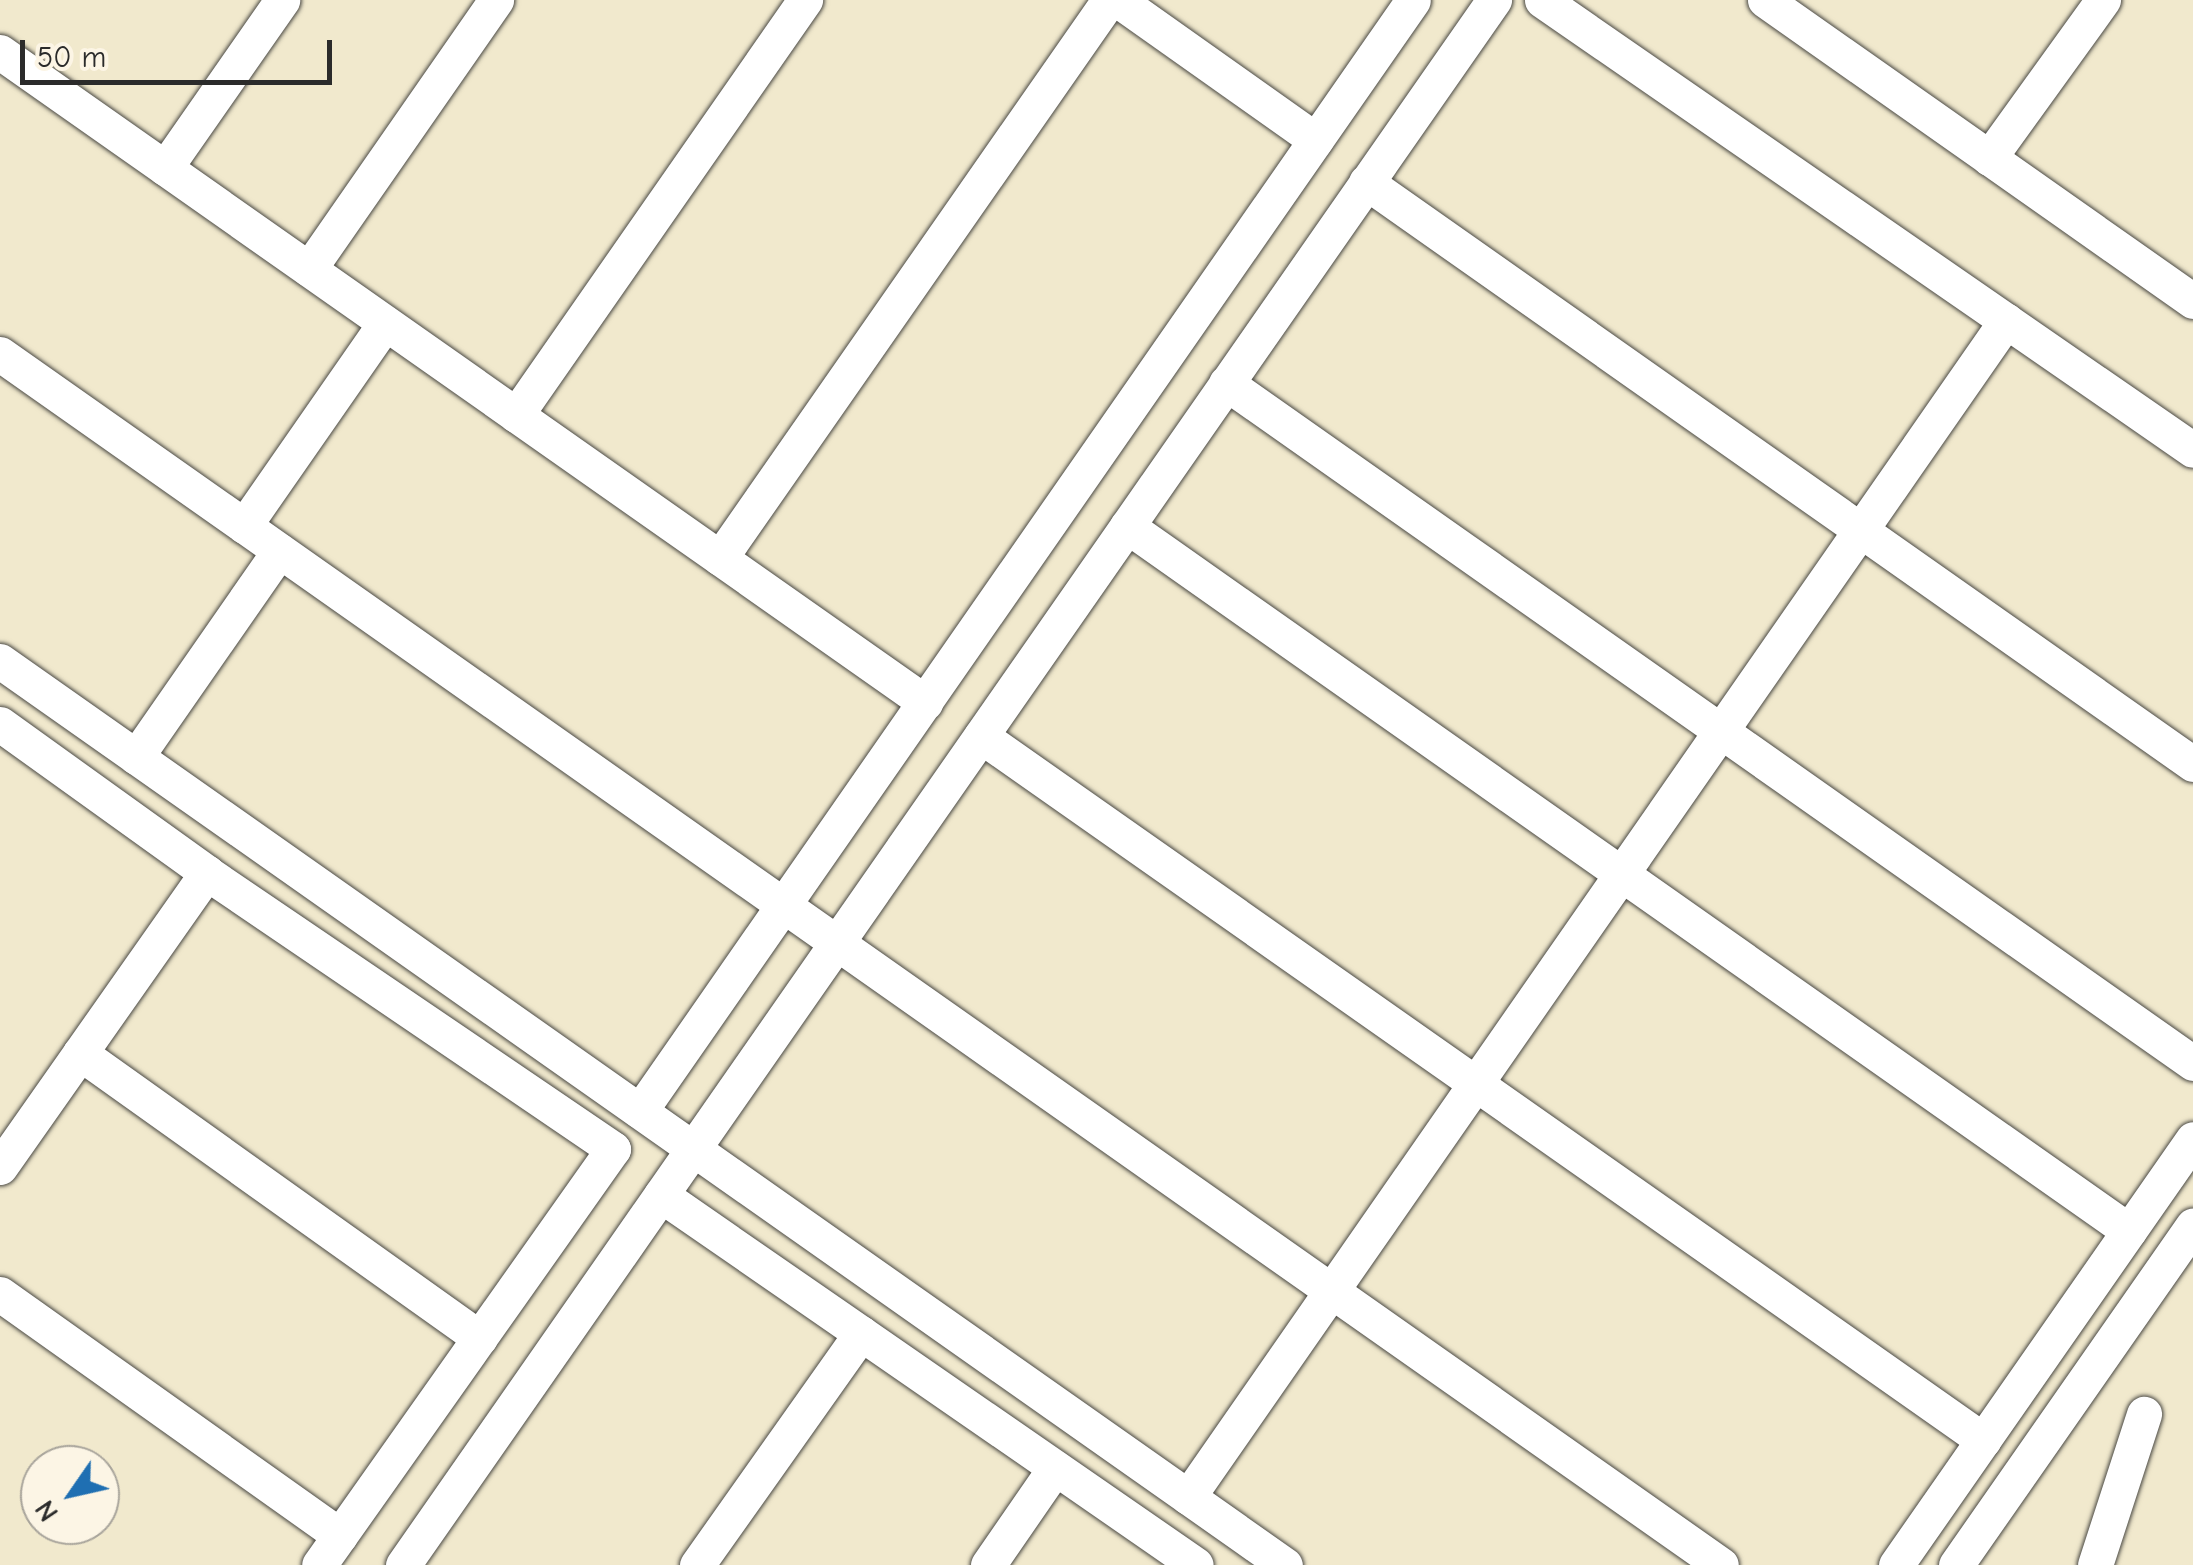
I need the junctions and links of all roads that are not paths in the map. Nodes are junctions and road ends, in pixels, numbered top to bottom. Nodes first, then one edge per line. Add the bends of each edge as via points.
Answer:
1 (282, 0) edge
2 (496, 0) edge
3 (805, 0) edge
4 (1109, 0) edge
5 (1118, 0) edge
6 (1413, 0) edge
7 (1494, 0) edge
8 (1542, 0) edge
9 (1765, 0) edge
10 (2103, 0) edge
11 (0, 52) edge
12 (1316, 140) junction
13 (1989, 158) junction
14 (164, 168) junction
15 (1366, 182) junction
16 (308, 269) junction
17 (2192, 297) edge
18 (2006, 322) junction
19 (385, 323) junction
20 (0, 354) edge
21 (1226, 384) junction
22 (516, 415) junction
23 (2193, 450) edge
24 (244, 526) junction
25 (1127, 526) junction
26 (1861, 530) junction
27 (280, 551) junction
28 (720, 558) junction
29 (0, 662) edge
30 (924, 702) junction
31 (1721, 731) junction
32 (981, 736) junction
33 (4, 737) edge
34 (136, 757) junction
35 (2193, 764) edge
36 (207, 874) junction
37 (1622, 874) junction
38 (783, 905) junction
39 (837, 943) junction
40 (80, 1053) junction
41 (2193, 1062) edge
42 (1476, 1083) junction
43 (640, 1111) junction
44 (2193, 1139) edge
45 (693, 1149) junction
46 (0, 1167) edge
47 (660, 1195) junction
48 (2193, 1225) edge
49 (2129, 1230) junction
50 (1331, 1291) junction
51 (0, 1294) edge
52 (860, 1333) junction
53 (480, 1338) junction
54 (2144, 1414) dead end
55 (1983, 1440) junction
56 (1056, 1468) junction
57 (1188, 1496) junction
58 (340, 1536) junction
59 (320, 1565) edge
60 (403, 1565) edge
61 (697, 1565) edge
62 (988, 1565) edge
63 (1196, 1565) edge
64 (1285, 1565) edge
65 (1722, 1565) edge
66 (1896, 1565) edge
67 (1956, 1565) edge
68 (2094, 1565) edge

1 - 14 street
2 - 16 street
3 - 22 street
4 - 28 street
5 - 12 street
6 - 12 street
7 - 15 street
8 - 18 street
9 - 13 street
10 - 13 street
11 - 14 street
12 - 30 street
13 - 17 street
14 - 16 street
15 - 21 street
15 - 26 street
16 - 19 street
18 - 23 street
18 - 26 street
19 - 22 street
19 - 24 street
20 - 24 street
21 - 25 street
21 - 31 street
22 - 28 street
24 - 27 street
25 - 32 street
25 - 37 street
26 - 31 street
26 - 35 street
27 - 34 street
27 - 38 street
28 - 30 street
29 - 34 street
30 - 38 street
31 - 37 street
31 - 41 street
32 - 39 street
32 - 42 street
33 - 36 street
34 - 43 street
36 - 40 street
36 - 53 street via 613,1149
37 - 42 street
37 - 49 street
38 - 39 street
38 - 43 street
39 - 45 street
39 - 50 street
40 - 46 street
40 - 53 street
42 - 50 street
42 - 55 street
43 - 45 street
44 - 49 street
45 - 47 street
45 - 57 street
47 - 52 street
47 - 60 street
48 - 67 street
49 - 55 street
50 - 57 street
50 - 65 street
51 - 58 street
52 - 56 street
52 - 61 street
53 - 58 street
54 - 68 street
55 - 66 street
56 - 62 street
56 - 63 street
57 - 64 street
58 - 59 street

